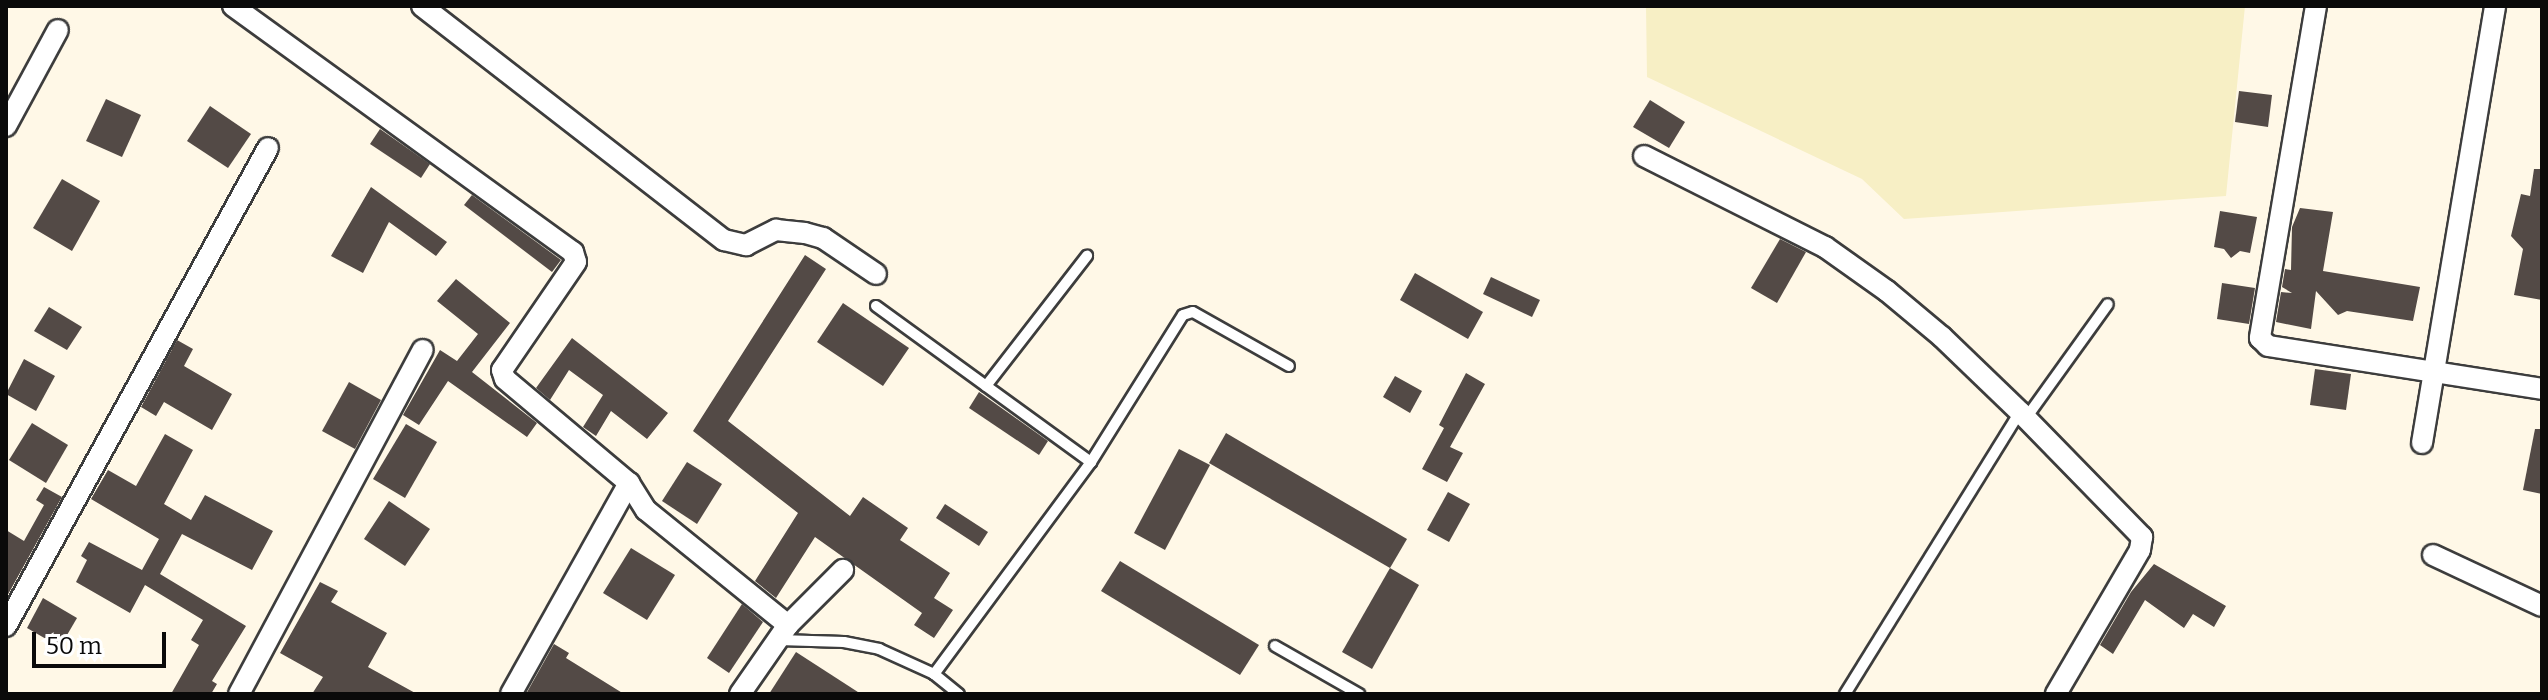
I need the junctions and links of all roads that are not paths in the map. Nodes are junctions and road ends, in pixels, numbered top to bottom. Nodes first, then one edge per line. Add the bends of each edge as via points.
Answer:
1 (233, 6) edge
2 (422, 6) edge
3 (2316, 6) edge
4 (2495, 6) edge
5 (58, 30) dead end
6 (6, 126) edge
7 (268, 148) dead end
8 (1644, 156) dead end
9 (1087, 256) dead end
10 (876, 274) dead end
11 (2108, 304) dead end
12 (876, 306) dead end
13 (423, 350) dead end
14 (1289, 366) dead end
15 (2433, 369) junction
16 (986, 386) junction
17 (2542, 389) edge
18 (2023, 415) junction
19 (2422, 443) dead end
20 (1091, 462) junction
21 (629, 483) junction
22 (2433, 555) dead end
23 (843, 570) dead end
24 (2542, 606) edge
25 (6, 626) edge
26 (782, 632) junction
27 (1275, 646) dead end
28 (934, 674) junction
29 (239, 694) edge
30 (511, 694) edge
31 (740, 694) edge
32 (959, 694) edge
33 (1359, 694) edge
34 (1845, 694) edge
35 (2056, 694) edge

1 - 21 street via 573,252 576,262 502,375
2 - 10 street via 724,240 746,245 776,230 805,233 823,238
3 - 15 street via 2260,338 2268,346
4 - 15 street
5 - 6 street
7 - 25 street
8 - 18 street via 1825,247 1942,337
9 - 16 lane
11 - 18 lane
12 - 16 lane
13 - 29 street
14 - 20 lane via 1193,312 1183,315
15 - 17 street
15 - 19 street
16 - 20 lane
18 - 34 lane
18 - 35 street via 2142,537 2140,550
20 - 28 lane
21 - 26 street via 646,510
21 - 30 street
22 - 24 street
23 - 26 street
26 - 28 lane via 879,649
26 - 31 street
27 - 33 lane
28 - 32 lane

